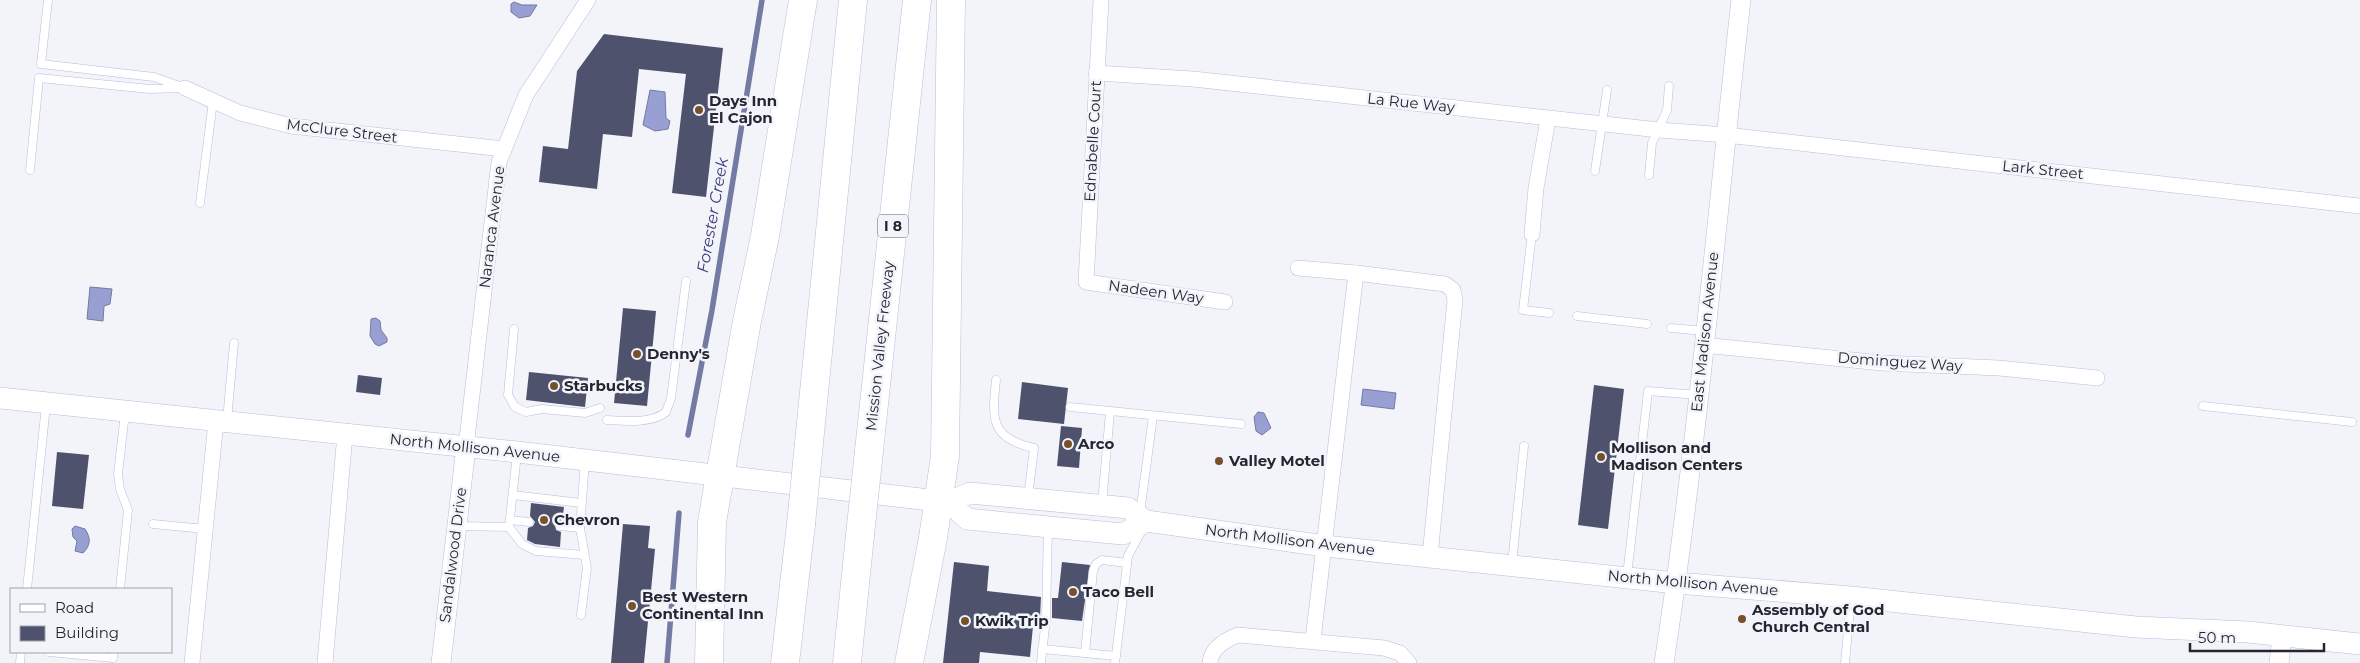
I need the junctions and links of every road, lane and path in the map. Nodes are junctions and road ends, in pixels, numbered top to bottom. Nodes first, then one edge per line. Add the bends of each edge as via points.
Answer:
1 (48, 0) edge
2 (588, 0) edge
3 (804, 0) edge
4 (853, 0) edge
5 (917, 0) edge
6 (951, 0) edge
7 (1101, 0) edge
8 (1741, 0) edge
9 (1096, 73) junction
10 (1670, 86) dead end
11 (185, 88) junction
12 (1607, 90) dead end
13 (213, 101) junction
14 (1548, 119) junction
15 (1601, 124) junction
16 (1659, 130) junction
17 (1726, 135) junction
18 (504, 149) junction
19 (30, 170) dead end
20 (1596, 171) dead end
21 (1649, 175) dead end
22 (200, 203) dead end
23 (2360, 206) edge
24 (1532, 234) joint
25 (1298, 268) dead end
26 (1356, 273) junction
27 (686, 281) dead end
28 (1086, 282) joint
29 (1225, 302) dead end
30 (1549, 313) dead end
31 (1577, 316) dead end
32 (1647, 324) dead end
33 (1671, 328) dead end
34 (514, 329) dead end
35 (1704, 338) junction
36 (234, 343) dead end
37 (2097, 378) dead end
38 (996, 380) dead end
39 (1698, 396) junction
40 (0, 398) edge
41 (46, 403) junction
42 (2203, 406) dead end
43 (1070, 407) dead end
44 (600, 408) dead end
45 (125, 411) junction
46 (1110, 412) junction
47 (1153, 416) junction
48 (607, 420) dead end
49 (221, 421) junction
50 (2352, 422) dead end
51 (1241, 424) dead end
52 (345, 434) junction
53 (1524, 446) dead end
54 (466, 447) junction
55 (517, 452) junction
56 (585, 460) junction
57 (721, 475) junction
58 (513, 495) junction
59 (1028, 498) junction
60 (944, 502) junction
61 (581, 503) junction
62 (1102, 506) junction
63 (1143, 519) junction
64 (529, 522) dead end
65 (153, 524) dead end
66 (510, 524) junction
67 (456, 526) junction
68 (560, 526) dead end
69 (1053, 527) junction
70 (580, 528) junction
71 (205, 529) junction
72 (1324, 546) junction
73 (584, 555) junction
74 (1430, 556) junction
75 (1127, 563) junction
76 (1512, 566) junction
77 (1627, 576) junction
78 (1676, 583) junction
79 (28, 588) edge
80 (120, 588) edge
81 (1851, 597) junction
82 (581, 615) dead end
83 (2282, 636) junction
84 (1312, 640) junction
85 (2360, 644) edge
86 (1042, 649) junction
87 (60, 653) edge
88 (113, 653) edge
89 (1086, 653) junction
90 (1116, 660) edge
91 (192, 663) edge
92 (325, 663) edge
93 (441, 663) edge
94 (709, 663) edge
95 (785, 663) edge
96 (847, 663) edge
97 (909, 663) edge
98 (1041, 663) edge
99 (1210, 663) edge
100 (1409, 663) edge
101 (1664, 663) edge
102 (1845, 663) edge
103 (2279, 663) edge

1 - 11 lane via 41,64 154,77
2 - 18 street, Naranca Avenue via 526,95
3 - 57 highway
4 - 95 highway, bridge
5 - 96 highway, Mission Valley Freeway / I 8, bridge
6 - 60 highway
7 - 9 street, Ednabelle Court
8 - 17 street, East Madison Avenue
9 - 14 street, La Rue Way via 1193,79
9 - 28 street, Ednabelle Court
10 - 16 lane via 1667,110
11 - 13 street, McClure Street
11 - 19 lane via 150,89 39,78
12 - 15 lane
13 - 18 street, McClure Street via 240,113 291,126
13 - 22 lane
14 - 15 street, La Rue Way
14 - 24 street
15 - 16 street, La Rue Way
15 - 20 lane
16 - 17 street, La Rue Way
16 - 21 lane via 1652,144
17 - 23 street, Lark Street
17 - 35 street, East Madison Avenue
18 - 54 street, Naranca Avenue via 493,206
24 - 30 lane via 1524,310
25 - 26 street
26 - 72 street
26 - 74 street via 1445,284 1453,290 1456,300
27 - 48 lane via 671,398 666,412 655,418 623,422
28 - 29 street, Nadeen Way
31 - 32 lane
33 - 35 lane
34 - 44 lane via 508,395 515,407 526,412 542,409 585,413
35 - 37 street, Dominguez Way via 1882,363 1999,368
35 - 39 street, East Madison Avenue
36 - 49 lane
38 - 59 lane via 993,414 998,427 1010,441 1034,448
39 - 77 lane via 1648,391
39 - 78 street, East Madison Avenue
40 - 41 main road, North Mollison Avenue
41 - 45 main road, North Mollison Avenue
41 - 79 lane
42 - 50 lane
43 - 46 lane
45 - 49 main road, North Mollison Avenue
45 - 80 lane via 118,474 128,510
46 - 47 lane
46 - 62 lane
47 - 51 lane
47 - 63 lane
49 - 52 main road, North Mollison Avenue
49 - 71 street
52 - 54 main road, North Mollison Avenue
52 - 92 street
53 - 76 lane
54 - 55 main road, North Mollison Avenue
54 - 67 street, Sandalwood Drive
55 - 56 main road, North Mollison Avenue
55 - 58 lane
56 - 57 main road, North Mollison Avenue
56 - 61 lane
57 - 60 main road, North Mollison Avenue
57 - 94 highway via 712,522
58 - 61 lane
58 - 66 lane
59 - 60 main road, North Mollison Avenue via 970,493
59 - 62 main road, North Mollison Avenue
60 - 69 main road via 967,519
60 - 97 highway
61 - 70 lane
62 - 63 main road, North Mollison Avenue via 1128,508
62 - 69 main road via 1098,514 1067,518
63 - 69 main road via 1123,534
63 - 72 main road, North Mollison Avenue
63 - 75 lane
64 - 66 lane
65 - 71 lane
66 - 67 lane
66 - 73 lane via 522,544 536,551
67 - 93 street, Sandalwood Drive
68 - 70 lane
69 - 86 lane
70 - 73 lane
71 - 91 street
72 - 74 main road, North Mollison Avenue
72 - 84 street
73 - 82 lane via 587,568
74 - 76 main road, North Mollison Avenue
75 - 89 lane via 1102,560 1096,564
75 - 90 lane
76 - 77 main road, North Mollison Avenue
77 - 78 main road, North Mollison Avenue
78 - 81 main road, North Mollison Avenue
78 - 101 street, East Madison Avenue
81 - 83 main road, North Mollison Avenue via 2136,627
81 - 102 lane
83 - 85 main road, North Mollison Avenue
83 - 103 street
84 - 99 street via 1238,635 1224,640 1210,656
84 - 100 street via 1384,648 1400,653
86 - 89 lane
86 - 98 lane
87 - 88 lane via 112,658
89 - 90 lane

